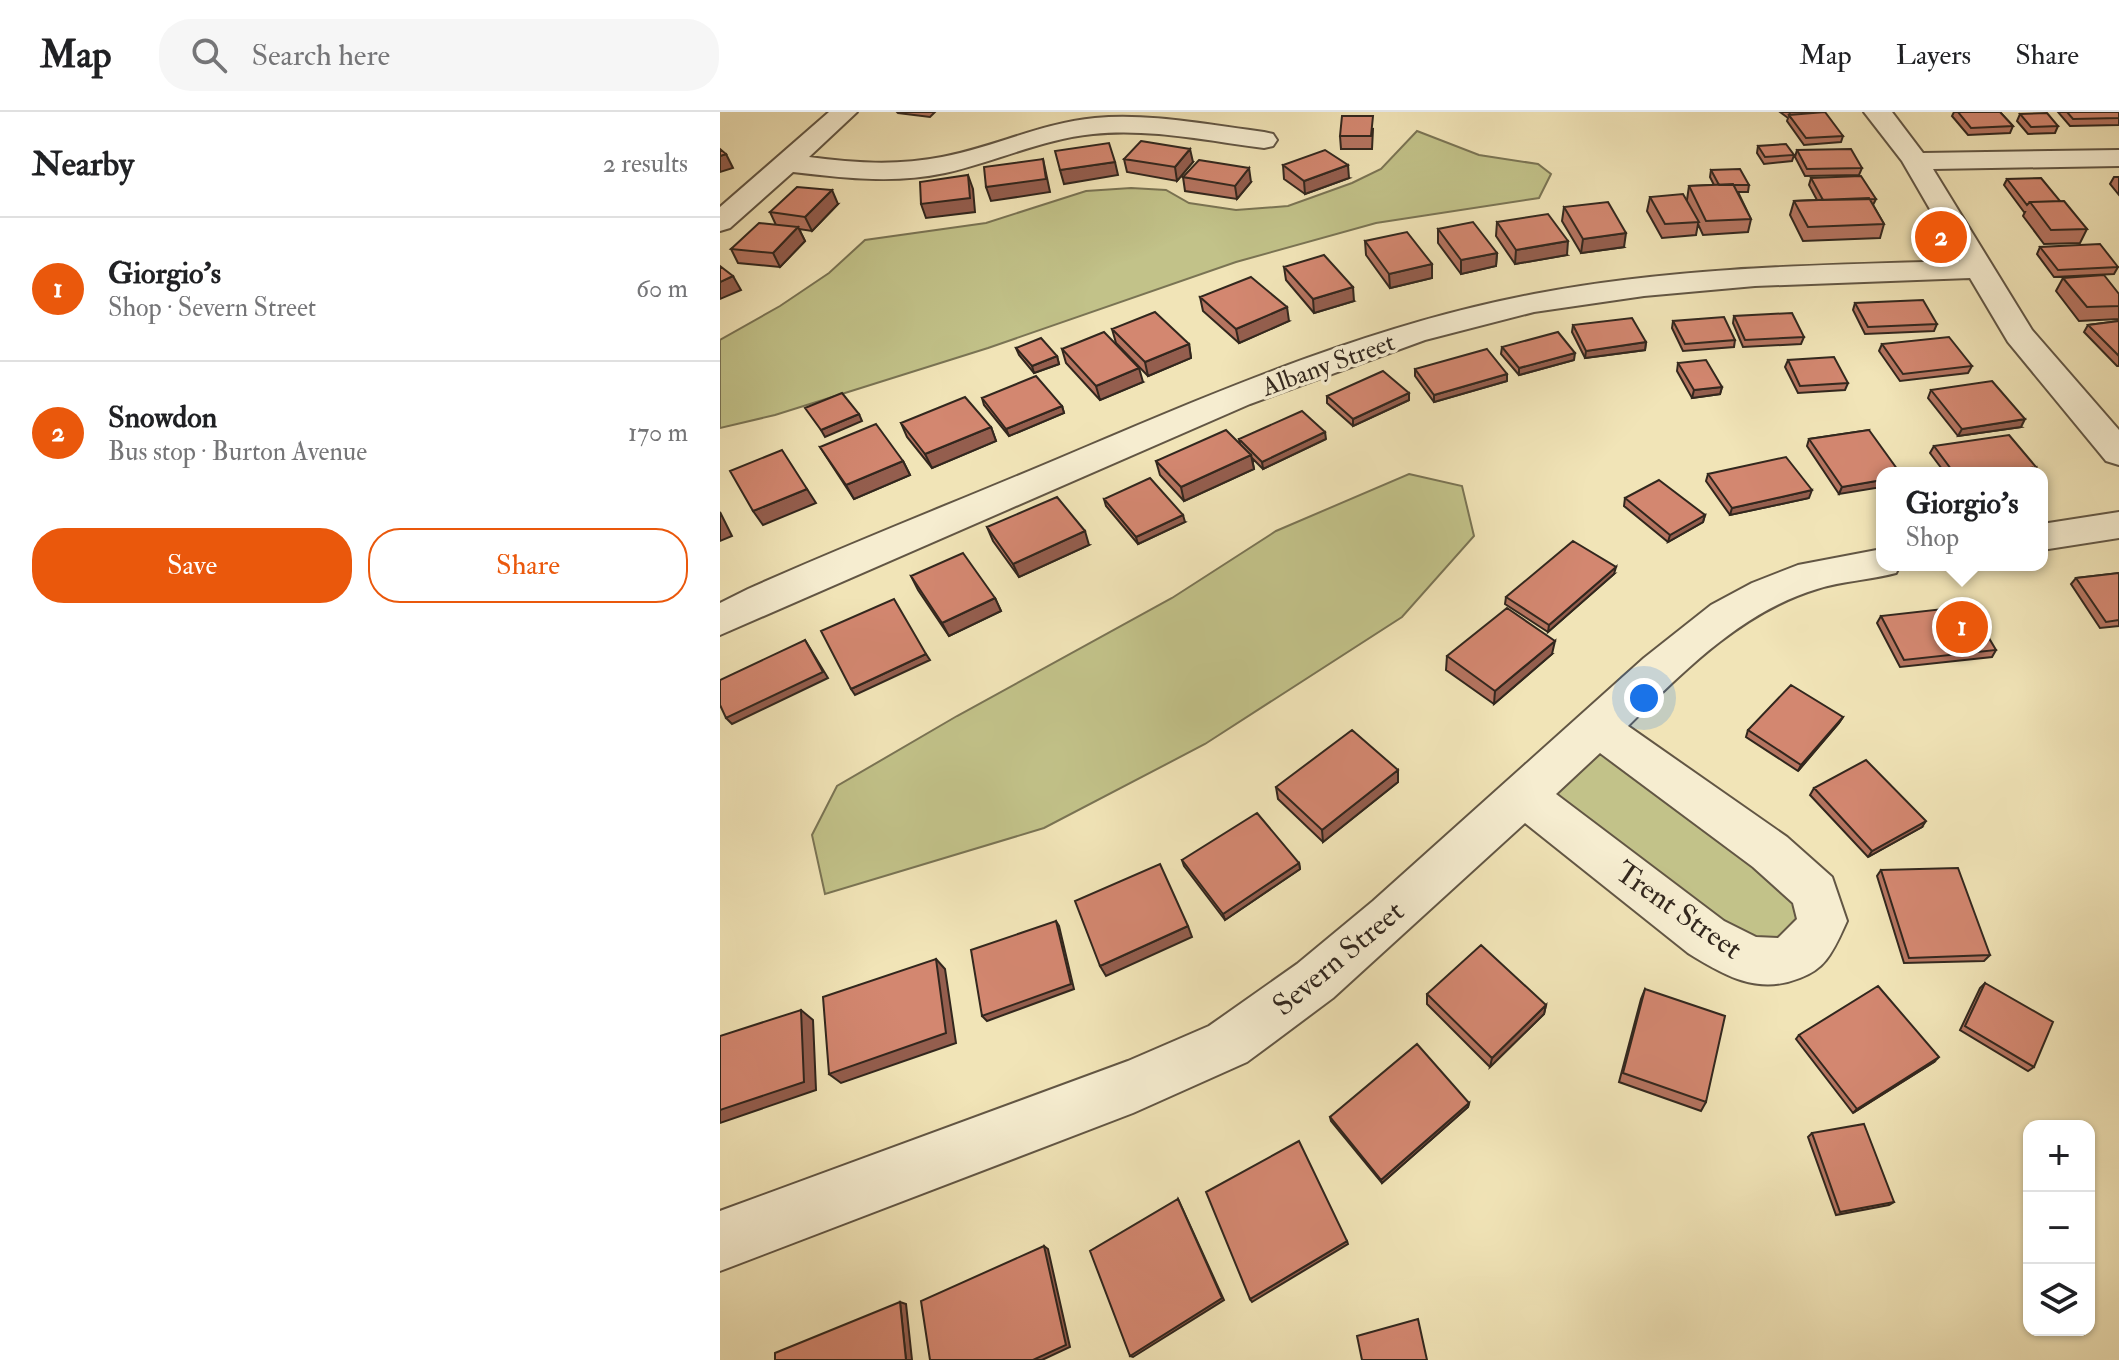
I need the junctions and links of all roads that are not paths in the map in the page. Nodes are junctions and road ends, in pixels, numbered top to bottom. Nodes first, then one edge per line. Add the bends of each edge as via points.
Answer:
1 (844, 112) edge
2 (1877, 112) edge
3 (1264, 140) dead end
4 (2119, 158) edge
5 (1915, 161) junction
6 (788, 163) junction
7 (720, 222) edge
8 (1977, 269) junction
9 (2119, 453) edge
10 (2119, 525) edge
11 (2048, 536) edge
12 (1876, 564) edge
13 (720, 620) edge
14 (1598, 728) junction
15 (1525, 796) junction
16 (720, 1241) edge

1 - 6 street
2 - 5 street
3 - 6 street via 1098,125 1048,132 924,169
4 - 5 street
5 - 8 street
6 - 7 street
8 - 9 street via 2019,335
8 - 13 street, Albany Street via 1614,289 1438,326 1232,399
10 - 11 street
12 - 14 street, Severn Street via 1812,575 1725,616
14 - 15 street, Severn Street
14 - 15 street, Trent Street via 1770,852 1815,892 1822,921 1806,948 1785,962 1757,963 1733,953
15 - 16 street, Severn Street via 1315,981 1228,1044 1133,1086

